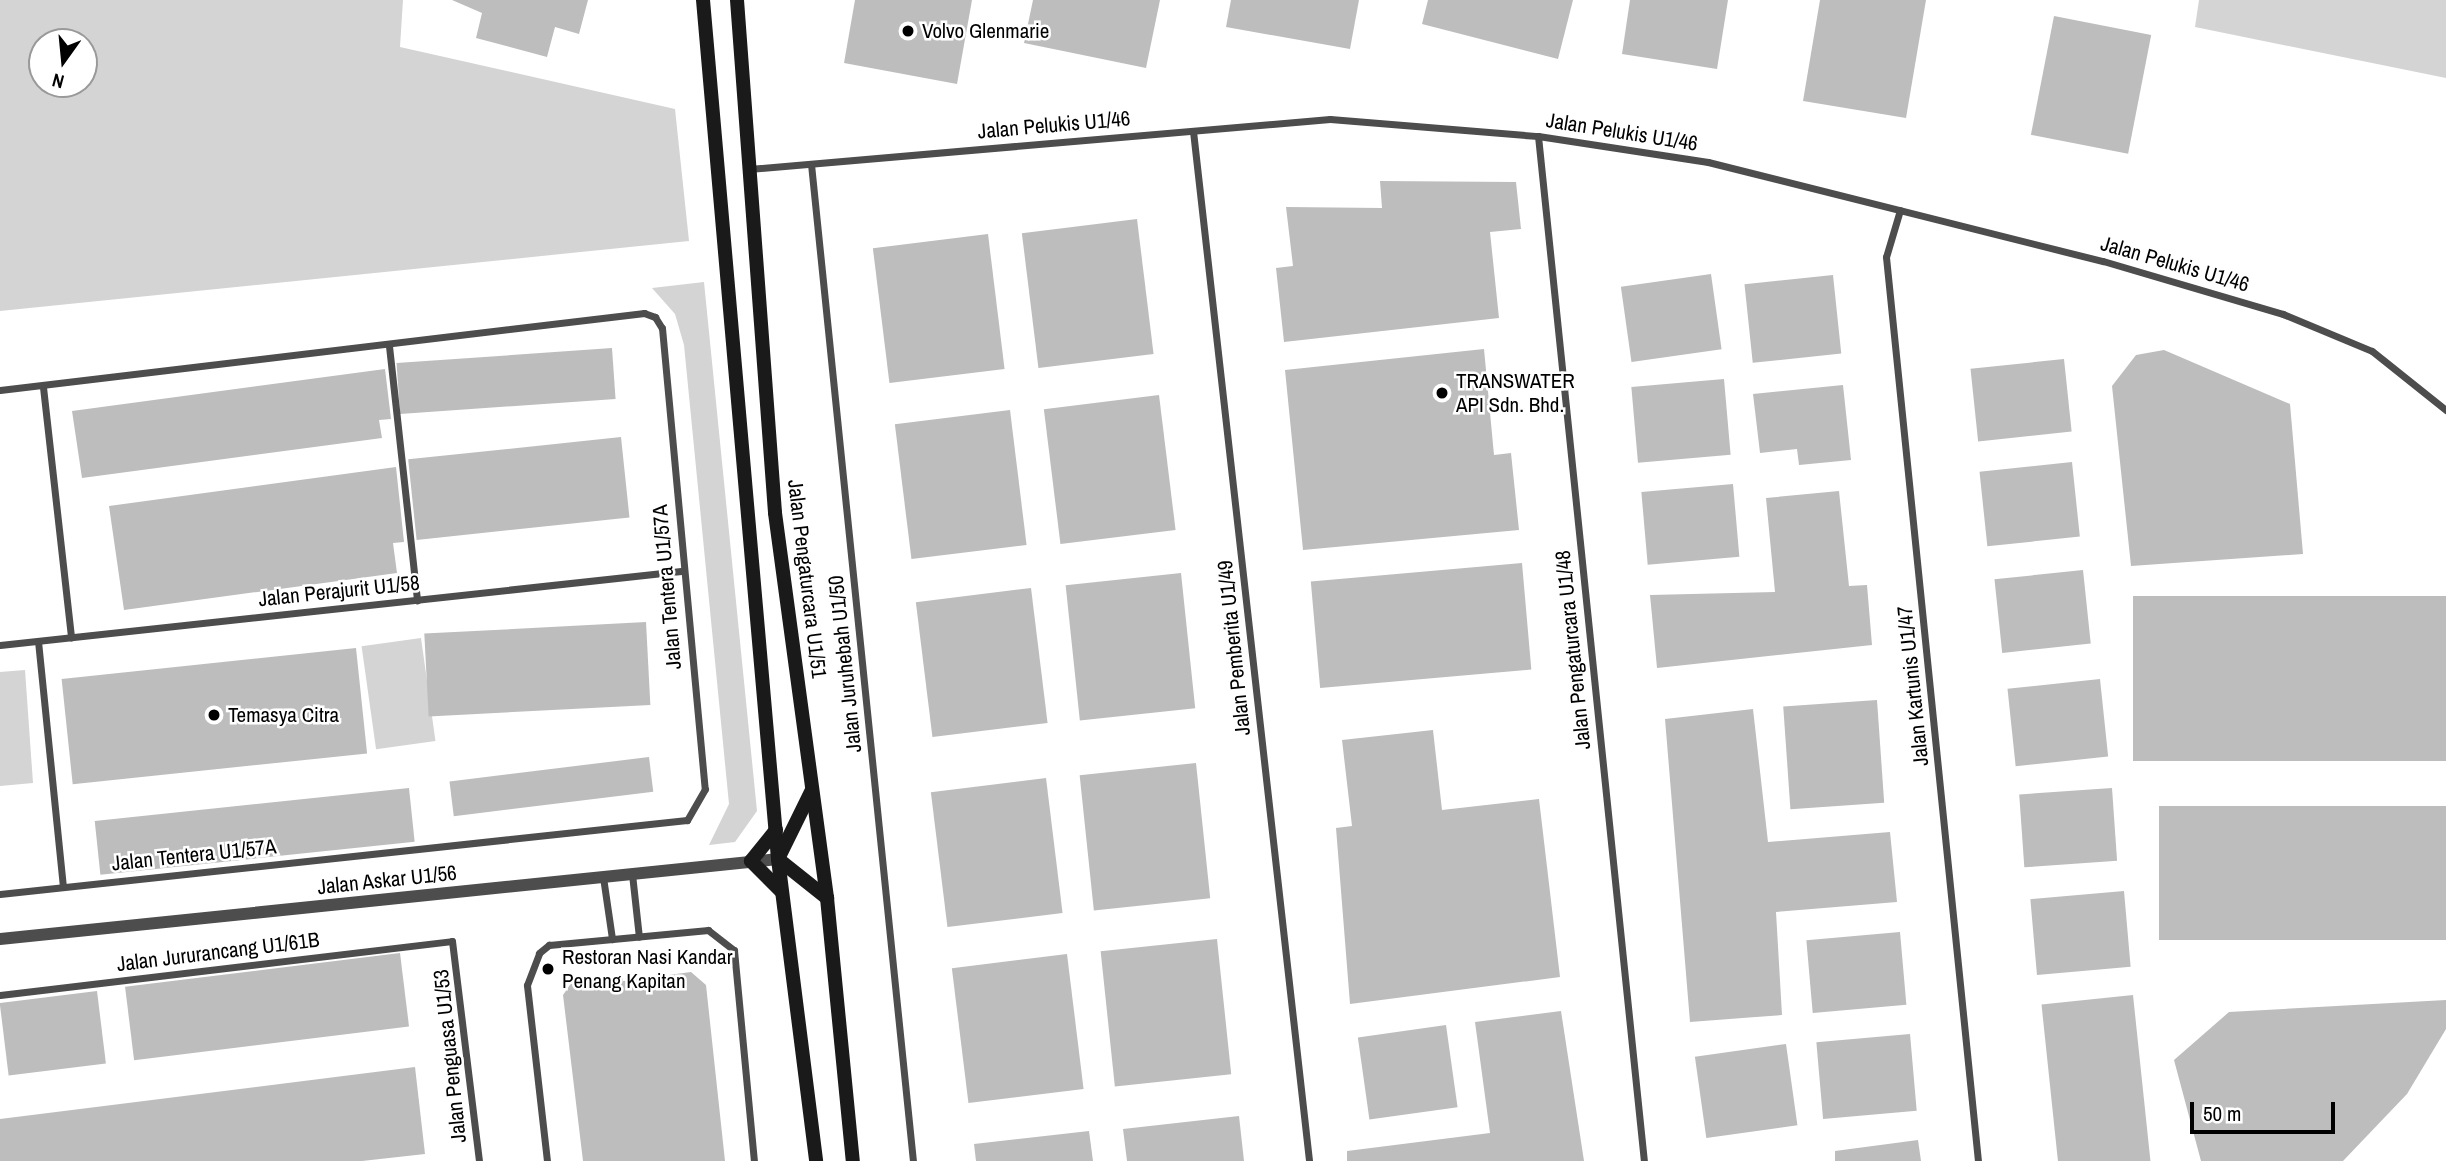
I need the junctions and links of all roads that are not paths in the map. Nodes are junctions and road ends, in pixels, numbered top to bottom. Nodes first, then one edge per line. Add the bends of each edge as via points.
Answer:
1 (703, 0) edge
2 (737, 0) edge
3 (1194, 131) junction
4 (1538, 136) junction
5 (811, 164) junction
6 (748, 170) junction
7 (1900, 210) junction
8 (388, 346) junction
9 (43, 387) junction
10 (0, 390) edge
11 (2446, 410) edge
12 (681, 571) junction
13 (416, 600) junction
14 (71, 638) junction
15 (38, 641) junction
16 (0, 645) edge
17 (813, 787) junction
18 (776, 830) junction
19 (778, 859) junction
20 (751, 862) junction
21 (632, 874) junction
22 (603, 877) junction
23 (63, 886) junction
24 (782, 892) junction
25 (0, 894) edge
26 (827, 898) junction
27 (639, 937) junction
28 (0, 939) edge
29 (612, 939) junction
30 (440, 944) joint
31 (0, 995) edge
32 (479, 1161) edge
33 (547, 1161) edge
34 (754, 1161) edge
35 (816, 1161) edge
36 (853, 1161) edge
37 (913, 1161) edge
38 (1309, 1161) edge
39 (1644, 1161) edge
40 (1978, 1161) edge

1 - 18 main road
2 - 6 main road, Jalan Pengaturcara U1/51
3 - 4 street, Jalan Pelukis U1/46 via 1369,118
3 - 5 street, Jalan Pelukis U1/46
3 - 38 street, Jalan Pemberita U1/49
4 - 7 street, Jalan Pelukis U1/46 via 1707,162
4 - 39 street, Jalan Pengaturcara U1/48
5 - 6 street, Jalan Pelukis U1/46
5 - 37 street, Jalan Juruhebah U1/50
6 - 17 main road, Jalan Pengaturcara U1/51 via 775,513
7 - 11 street, Jalan Pelukis U1/46 via 2283,314 2372,351
7 - 40 street, Jalan Kartunis U1/47 via 1886,257
8 - 9 street, Jalan Tentera U1/57A
8 - 12 street, Jalan Tentera U1/57A via 644,313 655,317 662,328
8 - 13 street
9 - 10 street, Jalan Tentera U1/57A
9 - 14 street
12 - 13 street, Jalan Perajurit U1/58
12 - 23 street, Jalan Tentera U1/57A via 705,789 687,820
13 - 14 street, Jalan Perajurit U1/58
14 - 15 street, Jalan Perajurit U1/58
15 - 16 street, Jalan Perajurit U1/58
15 - 23 street
17 - 19 main road via 800,826
17 - 26 main road, Jalan Pengaturcara U1/51
18 - 19 main road
18 - 20 main road
19 - 20 street, Jalan Askar U1/56
19 - 24 main road
19 - 26 main road
20 - 21 street, Jalan Askar U1/56
20 - 24 main road
21 - 22 street, Jalan Askar U1/56
21 - 27 street
22 - 28 street, Jalan Askar U1/56
22 - 29 street
23 - 25 street, Jalan Tentera U1/57A
24 - 35 main road
26 - 36 main road, Jalan Pengaturcara U1/51
27 - 29 street
27 - 34 street via 708,930 734,950
29 - 33 street via 549,945 533,963 527,985
30 - 31 street, Jalan Jururancang U1/61B
30 - 32 street, Jalan Penguasa U1/53 via 452,941 456,948

